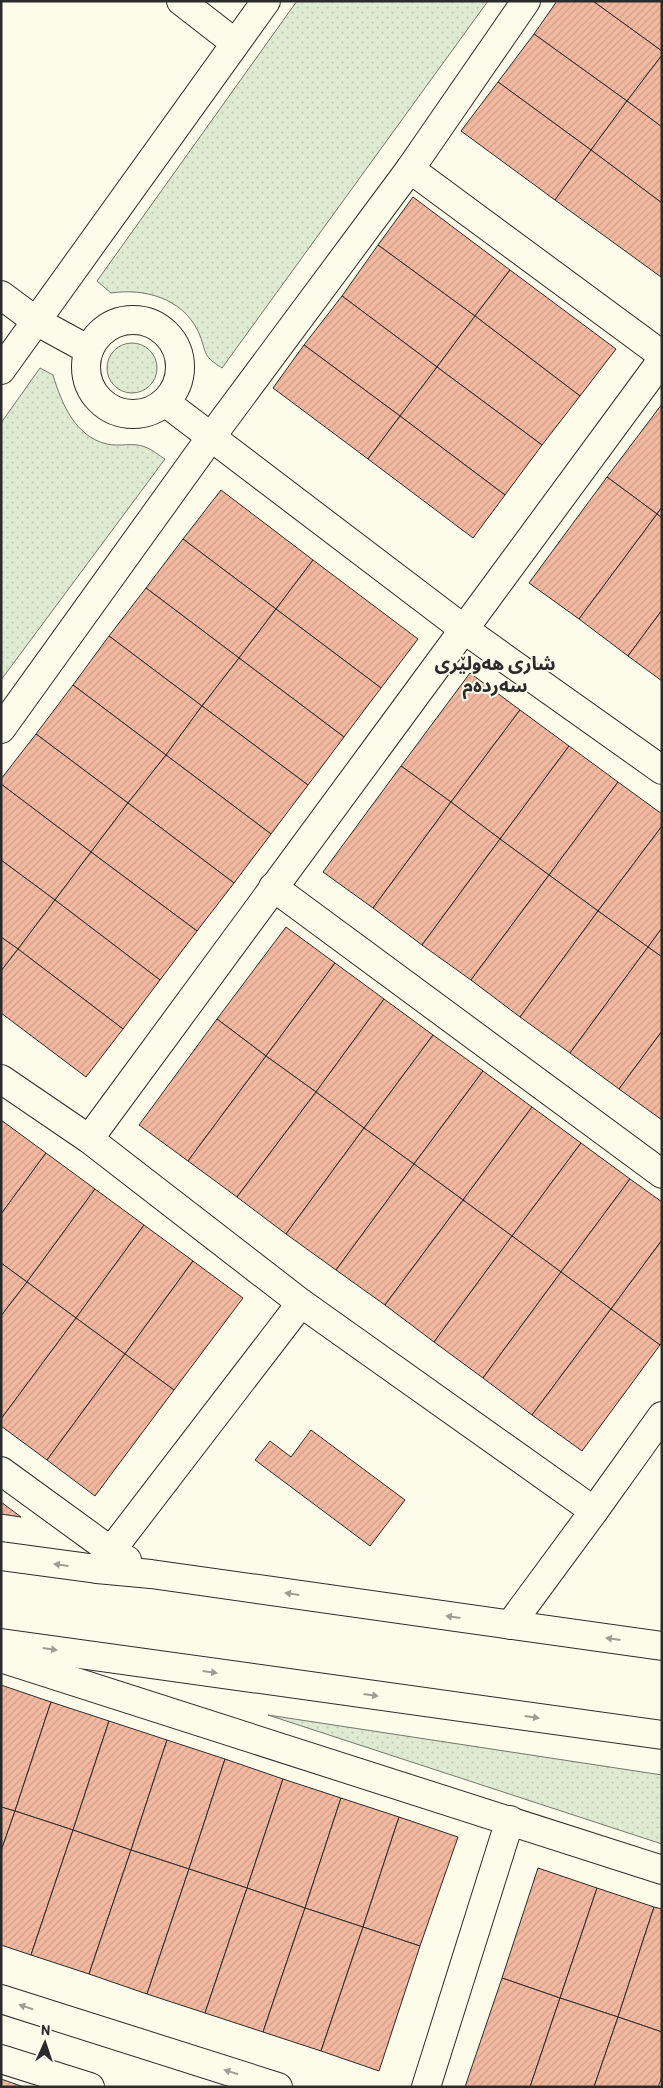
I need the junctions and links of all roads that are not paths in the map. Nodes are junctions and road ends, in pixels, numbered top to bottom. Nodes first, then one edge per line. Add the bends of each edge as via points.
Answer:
1 (181, 1) edge
2 (266, 1) edge
3 (526, 1) edge
4 (235, 43) junction
5 (410, 169) junction
6 (1, 295) edge
7 (36, 321) junction
8 (89, 350) junction
9 (662, 355) edge
10 (662, 360) edge
11 (1, 370) edge
12 (165, 402) junction
13 (211, 437) junction
14 (465, 630) junction
15 (1, 729) edge
16 (662, 770) edge
17 (273, 887) junction
18 (1, 1079) edge
19 (90, 1139) junction
20 (662, 1174) edge
21 (301, 1303) junction
22 (662, 1416) edge
23 (1, 1472) edge
24 (594, 1511) junction
25 (1, 1556) edge
26 (104, 1560) junction
27 (510, 1625) junction
28 (1, 1643) edge
29 (662, 1646) edge
30 (1, 1658) edge
31 (662, 1735) edge
32 (510, 1820) junction
33 (662, 1870) edge
34 (1, 2000) edge
35 (1, 2059) edge
36 (90, 2087) edge
37 (278, 2087) edge
38 (426, 2087) edge

1 - 4 street
2 - 4 street
3 - 5 street
4 - 7 street
5 - 9 street
5 - 13 street
6 - 7 street
7 - 8 street
7 - 11 street
8 - 12 street via 85,362 87,378 93,393 104,406 119,413 136,415 152,411
8 - 12 street via 100,333 114,324 130,320 146,322 161,329 179,356 180,373
10 - 14 street
12 - 13 street
13 - 14 street
13 - 15 street
14 - 16 street
14 - 17 street
17 - 19 street
17 - 20 street
18 - 19 street
19 - 21 street
21 - 24 street
21 - 26 street
22 - 24 street
23 - 26 street
24 - 27 street
26 -> 25 street
27 -> 26 street via 151,1574
29 -> 27 street
28 -> 31 street
30 - 32 street
32 - 33 street
32 - 38 street
37 -> 34 street
35 - 36 street

